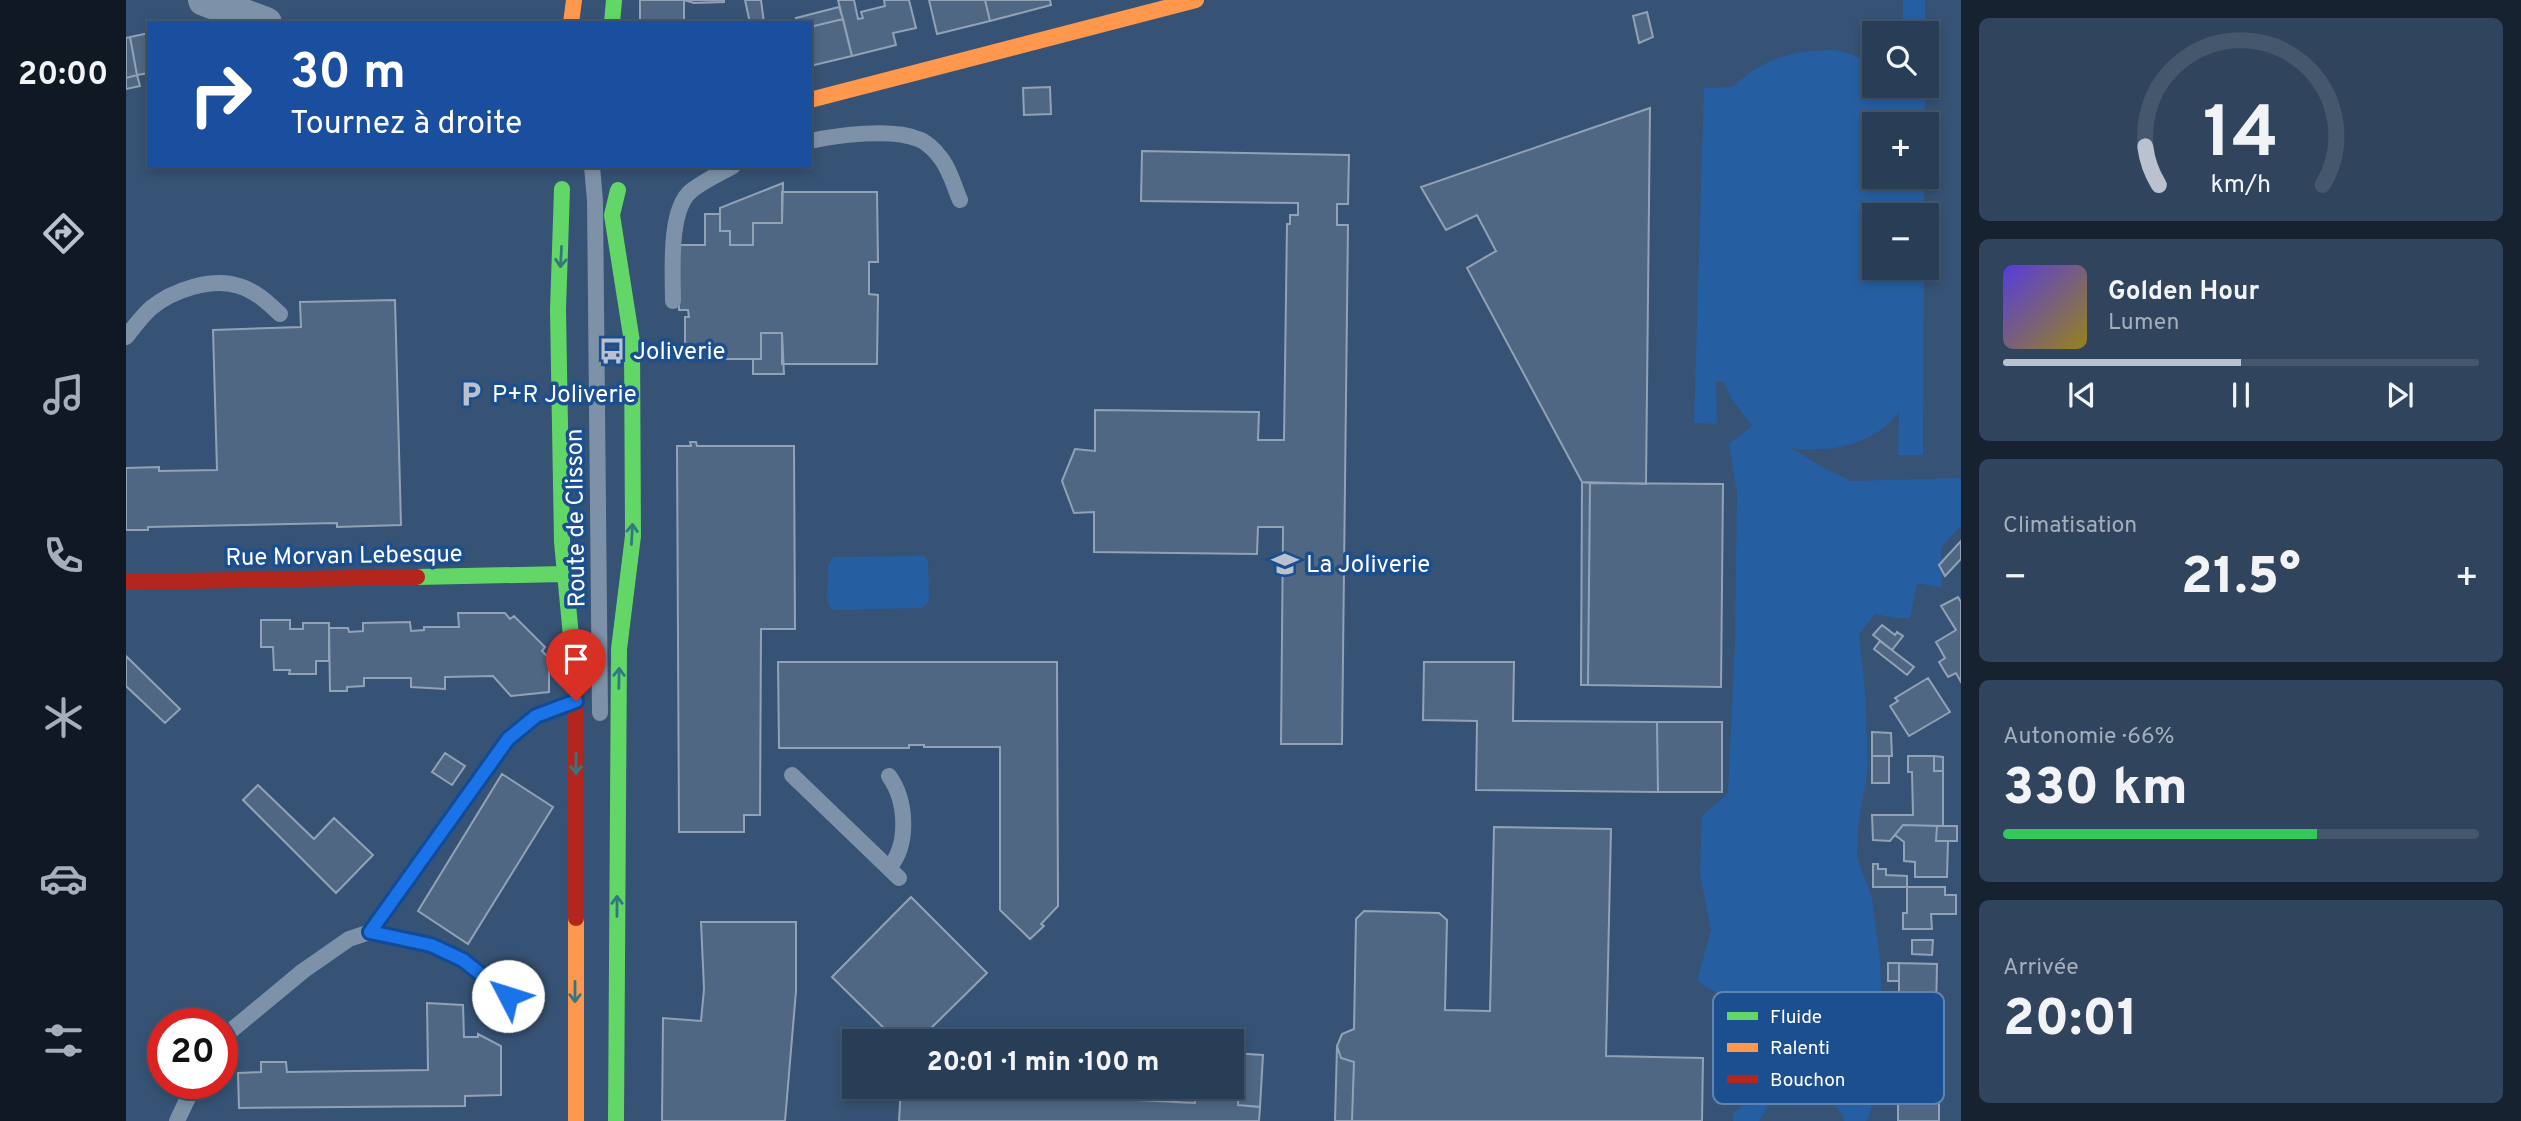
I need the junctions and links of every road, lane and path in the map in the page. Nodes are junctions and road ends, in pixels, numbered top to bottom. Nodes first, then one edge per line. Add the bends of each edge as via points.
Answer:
1 (204, 0) edge
2 (574, 0) edge
3 (614, 0) edge
4 (1196, 0) edge
5 (260, 21) edge
6 (571, 21) edge
7 (612, 21) edge
8 (812, 99) edge
9 (812, 141) edge
10 (592, 168) edge
11 (730, 168) edge
12 (554, 174) dead end
13 (562, 189) junction
14 (960, 200) dead end
15 (595, 201) junction
16 (673, 301) dead end
17 (280, 314) dead end
18 (126, 337) edge
19 (564, 575) junction
20 (126, 582) edge
21 (576, 701) junction
22 (600, 730) dead end
23 (792, 775) dead end
24 (890, 776) dead end
25 (370, 932) junction
26 (525, 1018) dead end
27 (238, 1026) edge
28 (600, 1046) dead end
29 (187, 1099) edge
30 (177, 1121) edge
31 (576, 1121) edge
32 (600, 1121) edge
33 (616, 1121) edge

1 - 5 street
2 - 6 main road
3 - 7 main road
4 - 8 main road
9 - 14 lane via 868,134 920,139 940,157
10 - 15 lane, Route de Clisson
11 - 16 lane via 689,192 684,202 673,229
12 - 13 main road
13 - 15 main road
13 -> 19 main road, Route de Clisson via 558,322
15 - 22 lane, Route de Clisson
33 -> 15 main road, Route de Clisson via 619,649 633,536 632,342 612,215 622,184
17 - 18 lane via 238,286 205,284 171,293 149,309
19 - 20 main road, Rue Morvan Lebesque
19 - 21 main road, Route de Clisson
21 - 25 lane via 536,716 508,739
21 -> 31 main road, Route de Clisson
23 - 24 lane via 894,873 903,824
25 - 26 lane via 431,945 463,960 508,996
25 - 27 lane via 349,939 303,971
28 - 32 lane
29 - 30 lane

